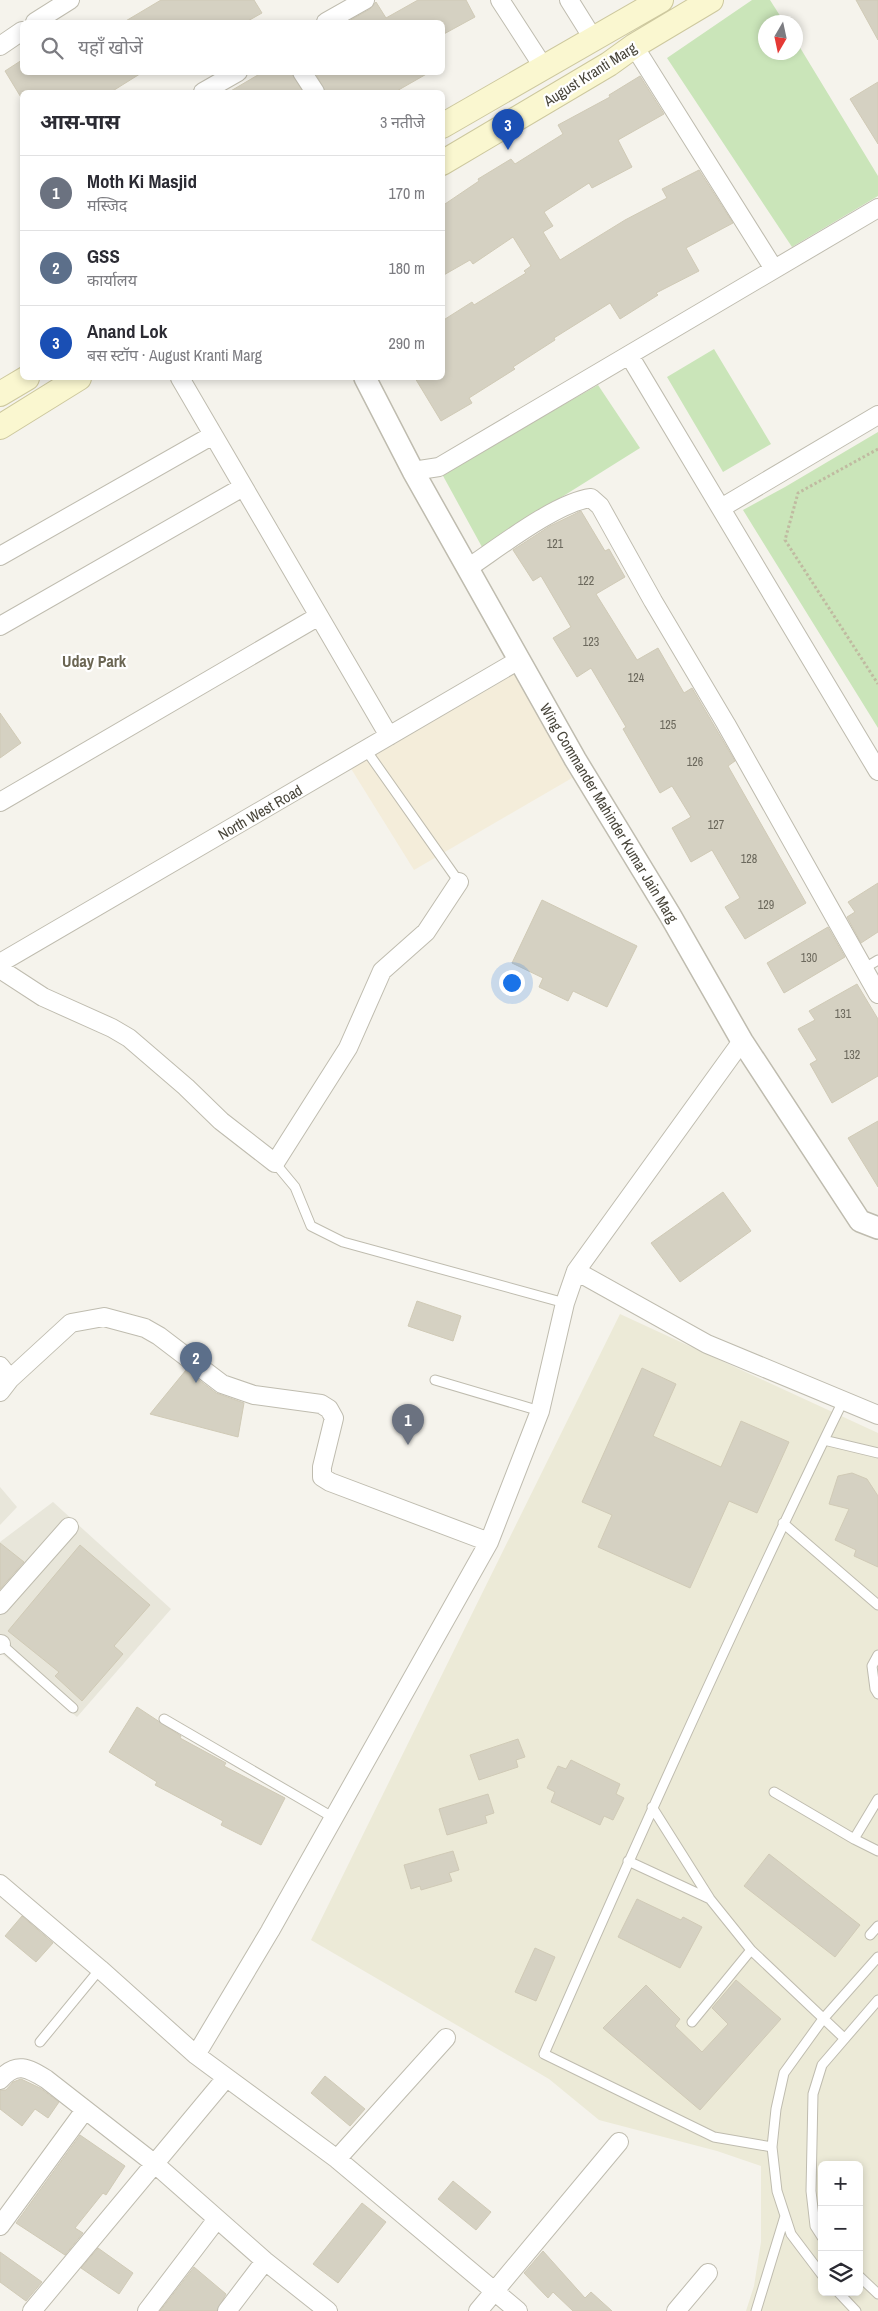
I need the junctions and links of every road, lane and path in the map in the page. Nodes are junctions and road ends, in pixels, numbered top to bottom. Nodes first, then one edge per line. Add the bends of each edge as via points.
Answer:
1 (365, 0) edge
2 (500, 0) edge
3 (569, 0) edge
4 (661, 0) edge
5 (711, 0) edge
6 (61, 2) edge
7 (38, 20) edge
8 (330, 20) edge
9 (20, 32) edge
10 (594, 40) junction
11 (0, 46) edge
12 (634, 46) junction
13 (544, 68) junction
14 (233, 75) edge
15 (304, 75) edge
16 (207, 90) edge
17 (314, 90) edge
18 (445, 124) edge
19 (445, 161) edge
20 (878, 208) edge
21 (774, 269) junction
22 (629, 354) junction
23 (24, 380) edge
24 (76, 380) edge
25 (181, 380) edge
26 (366, 380) edge
27 (0, 394) edge
28 (878, 415) edge
29 (0, 427) edge
30 (213, 435) junction
31 (878, 449) edge
32 (413, 471) junction
33 (244, 487) junction
34 (721, 508) junction
35 (0, 556) edge
36 (468, 568) junction
37 (319, 616) junction
38 (0, 626) edge
39 (519, 660) junction
40 (878, 684) edge
41 (389, 736) junction
42 (366, 750) junction
43 (878, 769) edge
44 (0, 802) edge
45 (459, 882) joint
46 (0, 964) edge
47 (871, 965) edge
48 (0, 969) edge
49 (878, 994) edge
50 (742, 1041) junction
51 (275, 1163) junction
52 (878, 1228) edge
53 (576, 1272) junction
54 (565, 1303) junction
55 (3, 1379) edge
56 (435, 1380) dead end
57 (843, 1401) junction
58 (540, 1410) junction
59 (878, 1415) edge
60 (824, 1440) junction
61 (878, 1453) edge
62 (783, 1523) junction
63 (69, 1527) dead end
64 (489, 1542) junction
65 (0, 1605) edge
66 (878, 1605) edge
67 (0, 1644) edge
68 (878, 1655) edge
69 (878, 1694) edge
70 (73, 1708) dead end
71 (164, 1719) dead end
72 (774, 1792) dead end
73 (878, 1800) edge
74 (652, 1807) junction
75 (334, 1818) junction
76 (854, 1838) junction
77 (878, 1850) edge
78 (628, 1860) junction
79 (0, 1884) edge
80 (710, 1899) junction
81 (878, 1926) edge
82 (870, 1935) dead end
83 (751, 1950) junction
84 (878, 1958) edge
85 (100, 1969) junction
86 (878, 2000) edge
87 (822, 2018) junction
88 (692, 2022) dead end
89 (446, 2038) dead end
90 (844, 2038) junction
91 (40, 2042) dead end
92 (196, 2056) junction
93 (0, 2080) edge
94 (222, 2083) junction
95 (85, 2110) junction
96 (619, 2142) dead end
97 (772, 2147) junction
98 (337, 2159) junction
99 (155, 2164) junction
100 (785, 2216) junction
101 (217, 2219) junction
102 (0, 2226) edge
103 (818, 2231) edge
104 (265, 2261) junction
105 (818, 2270) edge
106 (708, 2273) dead end
107 (863, 2280) edge
108 (495, 2290) junction
109 (878, 2294) edge
110 (842, 2296) edge
111 (32, 2311) edge
112 (147, 2311) edge
113 (227, 2311) edge
114 (328, 2311) edge
115 (478, 2311) edge
116 (518, 2311) edge
117 (676, 2311) edge
118 (756, 2311) edge
119 (856, 2311) edge

1 - 8 street
2 - 13 street
3 - 10 street
4 - 10 main road, August Kranti Marg
5 - 12 main road, August Kranti Marg
6 - 7 street
9 - 11 street
10 - 13 main road, August Kranti Marg
12 - 19 main road, August Kranti Marg
12 - 21 street
13 - 18 main road, August Kranti Marg
14 - 16 street
15 - 17 street
20 - 21 street
21 - 22 street
22 - 32 street via 439,467
22 - 34 street
23 - 27 main road
24 - 29 main road
25 - 30 street
26 - 32 street, Wing Commander Mahinder Kumar Jain Marg
28 - 34 street
30 - 33 street
30 - 35 street
31 - 40 path via 798,493 785,540
32 - 36 street, Wing Commander Mahinder Kumar Jain Marg
33 - 37 street
33 - 38 street
34 - 43 street
36 - 39 street, Wing Commander Mahinder Kumar Jain Marg
36 - 47 street via 577,499 591,498 600,506 653,601
37 - 41 street
37 - 44 street
39 - 41 street, North West Road
39 - 50 street, Wing Commander Mahinder Kumar Jain Marg
41 - 42 street, North West Road
42 - 45 lane
42 - 46 street, North West Road
45 - 51 street via 426,932 382,971 348,1048
47 - 49 street
48 - 51 street via 43,997 129,1038 221,1121
50 - 52 street, Wing Commander Mahinder Kumar Jain Marg via 860,1222
50 - 53 street
51 - 54 lane via 295,1187 311,1226 321,1232 344,1242
53 - 54 street
53 - 57 street via 707,1344
54 - 58 street
55 - 64 street via 71,1323 104,1317 145,1328 222,1384 254,1396 320,1404 329,1409 334,1418 322,1477 330,1482
56 - 58 lane
57 - 59 street
57 - 60 lane
58 - 64 street
60 - 61 lane
60 - 62 lane
62 - 66 lane
62 - 74 lane
63 - 65 street
64 - 75 street
67 - 70 lane
68 - 69 lane via 872,1666
71 - 75 lane
72 - 76 lane
73 - 76 lane
74 - 78 lane
74 - 80 lane
75 - 92 street
76 - 77 lane
78 - 80 lane
78 - 97 lane via 544,2054 714,2137
79 - 85 street
80 - 83 lane
81 - 82 lane
83 - 87 lane
83 - 88 lane
84 - 87 lane
85 - 91 lane
85 - 92 street
86 - 90 lane
87 - 90 lane
87 - 97 lane via 784,2073
89 - 98 street
90 - 103 lane via 822,2065 813,2094 811,2190
92 - 94 street
93 - 95 street via 14,2069 27,2068
94 - 98 street
94 - 99 street
95 - 99 street
95 - 102 street
96 - 108 street
97 - 100 lane via 776,2192
98 - 108 street
99 - 101 street
99 - 111 street
100 - 105 lane via 791,2234
100 - 118 lane
101 - 104 street
101 - 112 street
104 - 113 street
104 - 114 street
106 - 117 street
107 - 109 lane
108 - 115 street
108 - 116 street
110 - 119 lane

